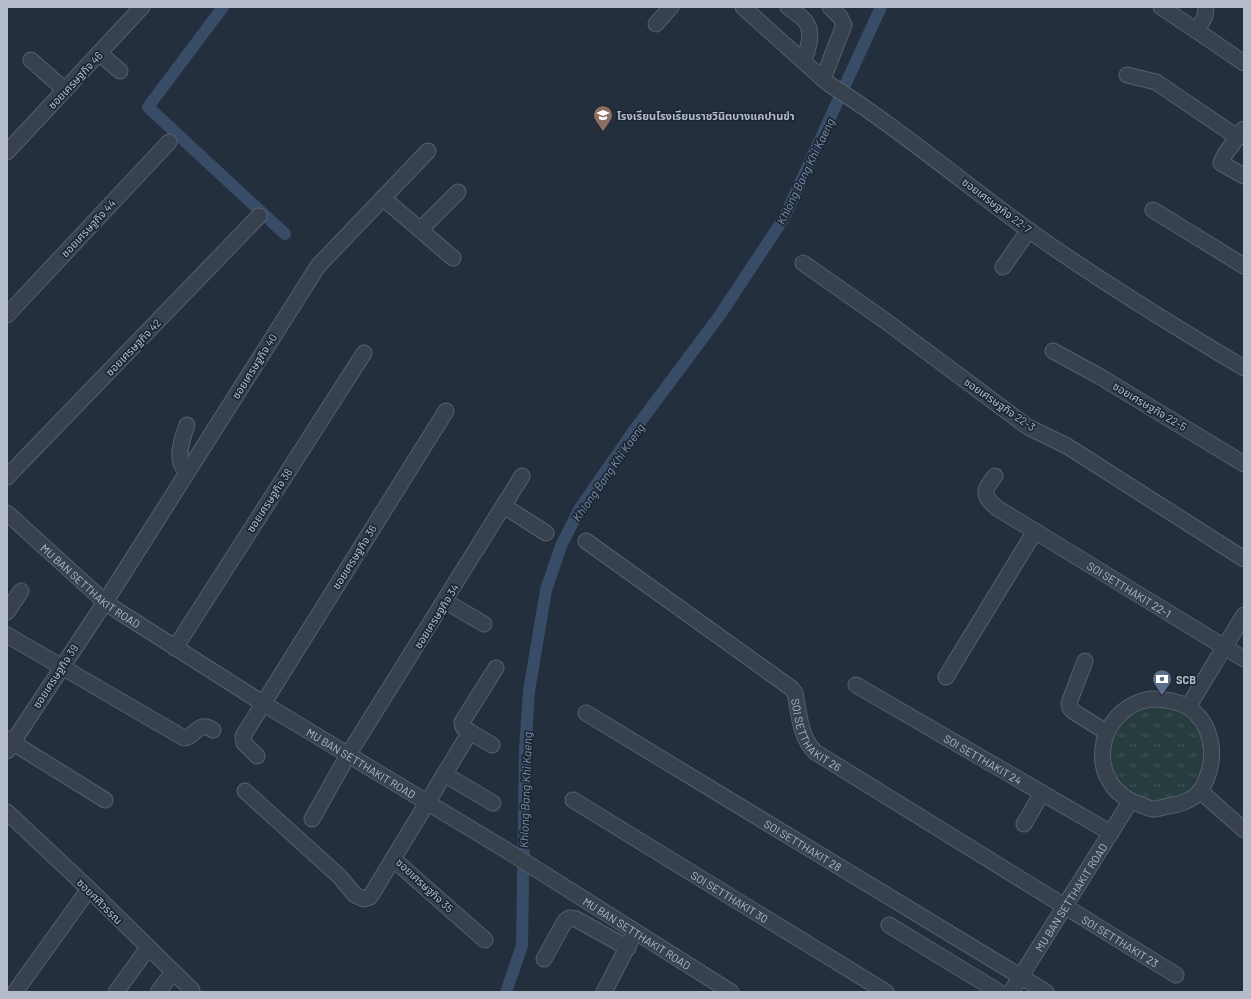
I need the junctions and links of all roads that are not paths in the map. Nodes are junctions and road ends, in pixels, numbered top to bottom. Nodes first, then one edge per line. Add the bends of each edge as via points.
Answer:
1 (142, 7) edge
2 (671, 7) edge
3 (743, 7) edge
4 (788, 7) edge
5 (830, 7) edge
6 (1161, 7) edge
7 (1206, 7) edge
8 (656, 24) dead end
9 (1197, 31) junction
10 (99, 53) junction
11 (31, 60) dead end
12 (803, 61) junction
13 (1244, 63) edge
14 (120, 71) dead end
15 (1127, 75) dead end
16 (826, 81) junction
17 (65, 90) junction
18 (1241, 133) edge
19 (169, 142) dead end
20 (428, 151) dead end
21 (7, 152) edge
22 (1244, 176) edge
23 (458, 192) dead end
24 (383, 198) junction
25 (1153, 210) dead end
26 (259, 216) dead end
27 (420, 230) junction
28 (1029, 230) junction
29 (453, 258) dead end
30 (804, 263) dead end
31 (1244, 266) edge
32 (1003, 267) dead end
33 (7, 314) edge
34 (1053, 351) dead end
35 (364, 353) dead end
36 (1244, 368) edge
37 (446, 411) dead end
38 (187, 425) dead end
39 (1244, 464) edge
40 (187, 471) junction
41 (522, 476) dead end
42 (995, 476) dead end
43 (7, 477) edge
44 (504, 506) junction
45 (8, 516) edge
46 (1035, 531) junction
47 (546, 533) dead end
48 (586, 542) dead end
49 (1244, 559) edge
50 (21, 591) dead end
51 (445, 601) junction
52 (105, 602) junction
53 (7, 612) edge
54 (1244, 615) edge
55 (484, 624) dead end
56 (7, 635) edge
57 (175, 648) junction
58 (1224, 648) junction
59 (1244, 660) edge
60 (1085, 661) dead end
61 (62, 665) junction
62 (496, 668) dead end
63 (946, 677) dead end
64 (856, 685) dead end
65 (264, 704) junction
66 (1188, 707) junction
67 (586, 713) dead end
68 (213, 730) dead end
69 (470, 732) junction
70 (1106, 732) junction
71 (9, 744) edge
72 (492, 745) dead end
73 (348, 755) junction
74 (257, 756) dead end
75 (444, 774) junction
76 (245, 791) dead end
77 (1200, 792) junction
78 (1042, 793) junction
79 (105, 800) dead end
80 (573, 800) dead end
81 (427, 802) junction
82 (1130, 802) junction
83 (492, 803) dead end
84 (7, 812) edge
85 (312, 819) dead end
86 (1024, 824) dead end
87 (1244, 830) edge
88 (1110, 832) junction
89 (393, 859) junction
90 (89, 889) junction
91 (1065, 906) junction
92 (889, 925) dead end
93 (636, 932) junction
94 (485, 940) dead end
95 (148, 948) junction
96 (628, 948) junction
97 (544, 959) dead end
98 (173, 972) junction
99 (1176, 975) dead end
100 (1021, 976) junction
101 (192, 990) dead end
102 (15, 992) edge
103 (116, 992) edge
104 (158, 992) edge
105 (604, 992) edge
106 (731, 992) edge
107 (886, 992) edge
108 (999, 992) edge
109 (1011, 992) edge
110 (1046, 992) edge

1 - 10 street, ซอยเศรษฐกิจ 46
2 - 8 street
3 - 12 street, ซอยเศรษฐกิจ 22-7
4 - 12 street via 807,23 809,41
5 - 16 street via 844,25
6 - 9 street
7 - 9 street via 1205,16
9 - 13 street
10 - 14 street
10 - 17 street, ซอยเศรษฐกิจ 46
11 - 17 street
12 - 16 street, ซอยเศรษฐกิจ 22-7
15 - 18 street via 1156,82
16 - 28 street, ซอยเศรษฐกิจ 22-7
17 - 21 street, ซอยเศรษฐกิจ 46
18 - 22 street via 1221,163
19 - 33 street, ซอยเศรษฐกิจ 44
20 - 24 street, ซอยเศรษฐกิจ 40
23 - 27 street
24 - 27 street
24 - 40 street, ซอยเศรษฐกิจ 40 via 318,266
25 - 31 street
26 - 43 street, ซอยเศรษฐกิจ 42
27 - 29 street
28 - 32 street
28 - 36 street, ซอยเศรษฐกิจ 22-7 via 1128,298
30 - 49 street, ซอยเศรษฐกิจ 22-3 via 1028,427 1067,446
34 - 39 street, ซอยเศรษฐกิจ 22-5
35 - 57 street, ซอยเศรษฐกิจ 38
37 - 65 street, ซอยเศรษฐกิจ 36
38 - 40 street via 180,451 181,463
40 - 52 street, ซอยเศรษฐกิจ 40
41 - 44 street, ซอยเศรษฐกิจ 34
42 - 46 street, SOI SETTHAKIT 22-1 via 986,488 987,499
44 - 47 street
44 - 51 street, ซอยเศรษฐกิจ 34
45 - 52 street, MU BAN SETTHAKIT ROAD
46 - 58 street, SOI SETTHAKIT 22-1
46 - 63 street
48 - 91 street, SOI SETTHAKIT 26 via 791,688 795,693 807,744 815,752
50 - 53 street
51 - 55 street
51 - 73 street, ซอยเศรษฐกิจ 34
52 - 57 street, MU BAN SETTHAKIT ROAD
52 - 61 street, ซอยเศรษฐกิจ 39
54 - 58 street
56 - 61 street
57 - 65 street, MU BAN SETTHAKIT ROAD
58 - 59 street, SOI SETTHAKIT 22-1
58 - 66 street
60 - 70 street via 1069,703 1070,708
61 - 68 street via 184,738 189,737 198,728
61 - 71 street, ซอยเศรษฐกิจ 39
62 - 69 street via 462,722 463,727
64 - 78 street, SOI SETTHAKIT 24
65 - 73 street, MU BAN SETTHAKIT ROAD
65 - 74 street, ซอยเศรษฐกิจ 36 via 243,736 244,743
66 - 70 street via 1169,699 1150,698 1138,701 1116,716
66 - 77 street via 1200,718 1209,735 1213,754 1209,772
67 - 100 street, SOI SETTHAKIT 28
69 - 72 street
69 - 75 street, ซอยเศรษฐกิจ 35
70 - 82 street via 1102,751 1104,771 1113,788
71 - 79 street
73 - 81 street, MU BAN SETTHAKIT ROAD
73 - 85 street, ซอยเศรษฐกิจ 34
75 - 81 street, ซอยเศรษฐกิจ 35
75 - 83 street
76 - 89 street via 288,828 359,898 370,897
77 - 82 street via 1179,804 1153,809
77 - 87 street
78 - 86 street
78 - 88 street, SOI SETTHAKIT 24
80 - 107 street, SOI SETTHAKIT 30
81 - 89 street, ซอยเศรษฐกิจ 35
81 - 93 street, MU BAN SETTHAKIT ROAD
82 - 88 street, MU BAN SETTHAKIT ROAD
84 - 90 street, ซอยศศิวรรณ
88 - 91 street, MU BAN SETTHAKIT ROAD
89 - 94 street, ซอยเศรษฐกิจ 35
90 - 95 street, ซอยศศิวรรณ
90 - 102 street
91 - 99 street, SOI SETTHAKIT 23
91 - 100 street, MU BAN SETTHAKIT ROAD
92 - 108 street
93 - 96 street
93 - 106 street, MU BAN SETTHAKIT ROAD
95 - 98 street, ซอยศศิวรรณ
95 - 103 street
96 - 97 street via 576,919 569,918
96 - 105 street
98 - 101 street, ซอยศศิวรรณ
98 - 104 street
100 - 109 street, MU BAN SETTHAKIT ROAD
100 - 110 street, SOI SETTHAKIT 28

